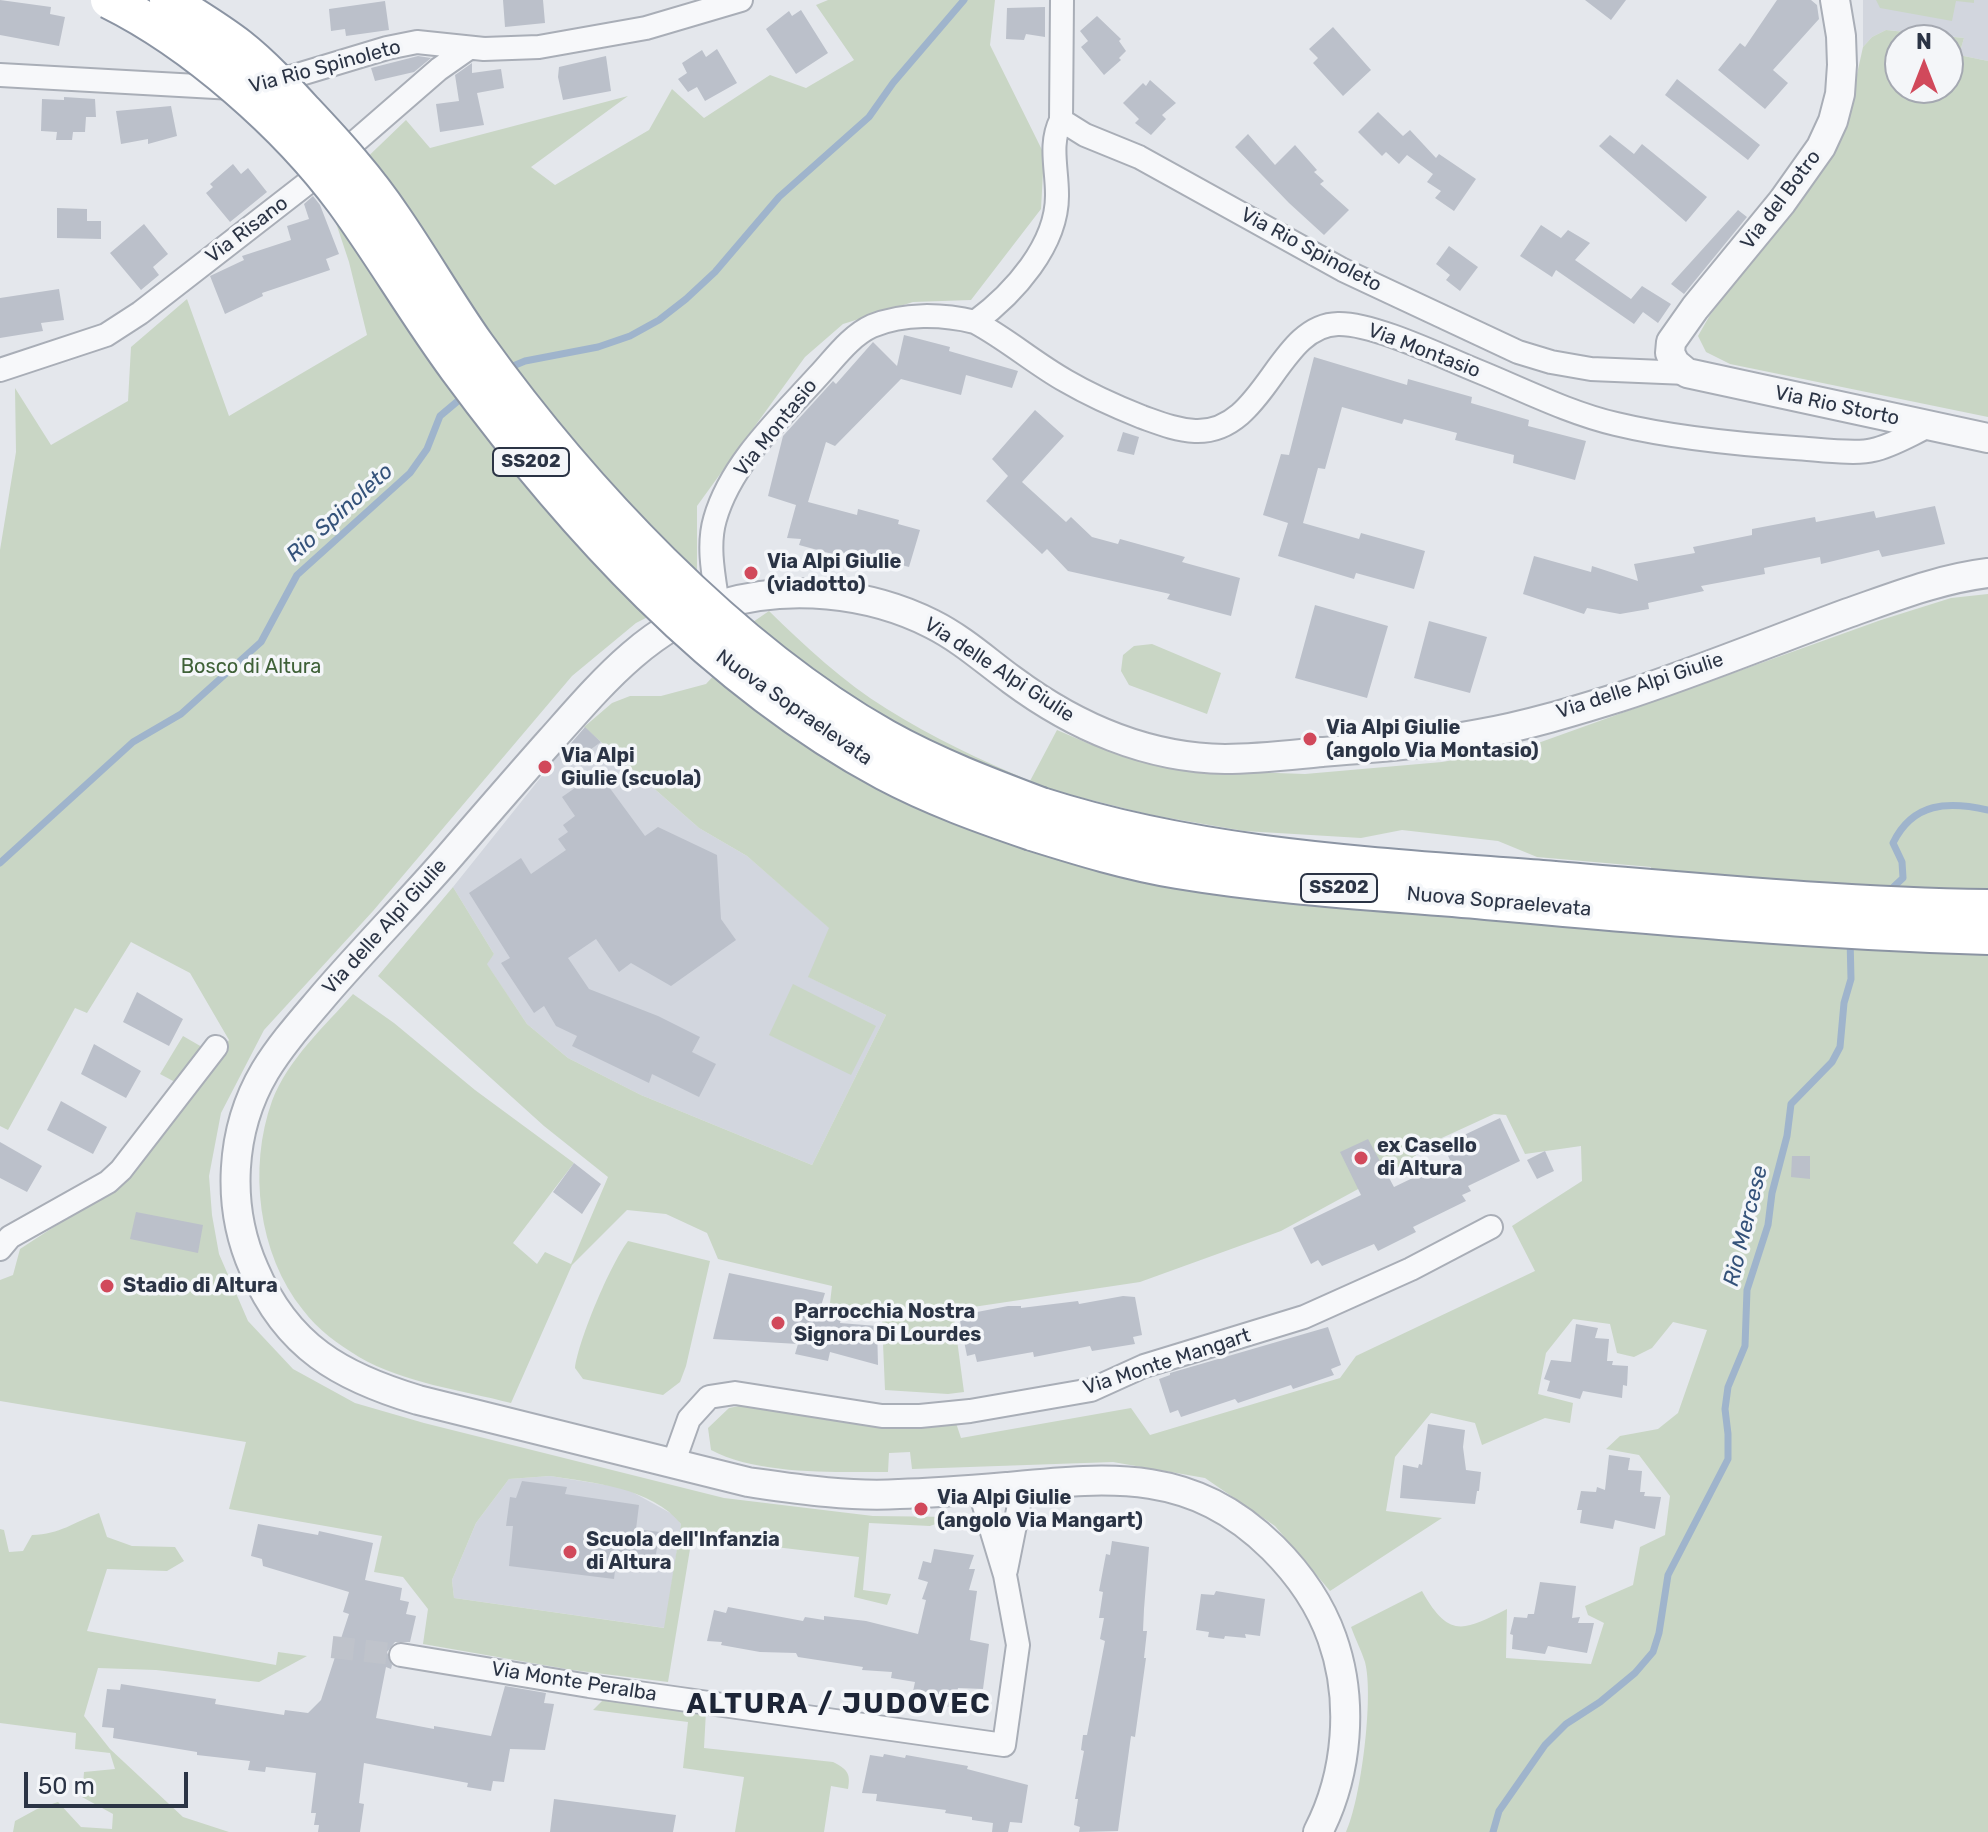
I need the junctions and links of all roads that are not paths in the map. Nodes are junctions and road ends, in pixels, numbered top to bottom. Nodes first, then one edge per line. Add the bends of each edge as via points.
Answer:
1 (109, 0) edge
2 (168, 0) edge
3 (741, 0) edge
4 (1062, 0) edge
5 (1835, 0) edge
6 (469, 48) junction
7 (0, 75) edge
8 (1061, 120) junction
9 (975, 322) junction
10 (0, 370) edge
11 (1687, 373) junction
12 (1929, 426) junction
13 (1988, 438) edge
14 (1988, 573) edge
15 (718, 605) junction
16 (1036, 819) junction
17 (1652, 902) junction
18 (1988, 908) edge
19 (1988, 936) edge
20 (216, 1047) dead end
21 (1491, 1227) dead end
22 (0, 1249) edge
23 (673, 1464) junction
24 (1023, 1485) junction
25 (979, 1489) junction
26 (1005, 1575) junction
27 (401, 1655) tunnel mouth
28 (1318, 1832) edge

1 - 16 highway, Nuova Sopraelevata / SS202, bridge via 188,49 296,144 343,200 450,359 525,455 603,543 718,656 790,711 886,772 968,810
2 - 16 highway, Nuova Sopraelevata / SS202, bridge via 239,47 335,144 393,217 511,391 586,481 714,612 833,705
3 - 6 street, Via Rio Spinoleto via 607,36 539,47
4 - 8 street
5 - 11 street, Via del Botro via 1842,65 1833,121 1782,202 1671,342 1675,363
6 - 7 street, Via Rio Spinoleto via 417,42 251,89
6 - 10 street, Via Risano via 140,313 106,335
8 - 9 street via 1055,132 1055,216 1045,242 1008,295
8 - 11 street, Via Rio Spinoleto via 1343,270 1518,352 1591,369
9 - 12 street, Via Montasio via 1065,381 1168,427 1196,431 1238,415 1310,332 1336,323 1417,346 1582,414 1656,432 1768,446 1872,451
9 - 15 street, Via Montasio via 925,317 872,327 848,343 775,423 731,483 715,520 712,552
11 - 12 street, Via Rio Storto
12 - 13 street, Via Rio Storto
14 - 15 street, Via delle Alpi Giulie via 1926,586 1619,697 1485,733 1227,759 1184,756 1092,728 1017,684 959,639 887,605 809,594
15 - 23 street, Via delle Alpi Giulie via 646,643 612,671 335,982 286,1040 255,1089 240,1131 235,1171 240,1228 257,1278 290,1327 338,1369 418,1400
16 - 17 highway, Nuova Sopraelevata / SS202 via 1225,849 1461,872
17 - 18 highway, Nuova Sopraelevata / SS202
17 - 19 highway, Nuova Sopraelevata / SS202 via 1851,930
20 - 22 street via 121,1170 10,1237
21 - 23 street, Via Monte Mangart via 1304,1317 1144,1366 1091,1390 920,1416 882,1416 735,1393 709,1397 689,1419
23 - 25 street, Via delle Alpi Giulie via 797,1489 893,1495
24 - 25 street, Via delle Alpi Giulie
24 - 26 street, Via Monte Peralba
24 - 28 street, Via delle Alpi Giulie via 1116,1479 1179,1490 1237,1518 1288,1563 1328,1625 1342,1678 1345,1737 1329,1811
25 - 26 street, Via Monte Peralba
26 - 27 street, Via Monte Peralba via 1018,1645 1004,1745

